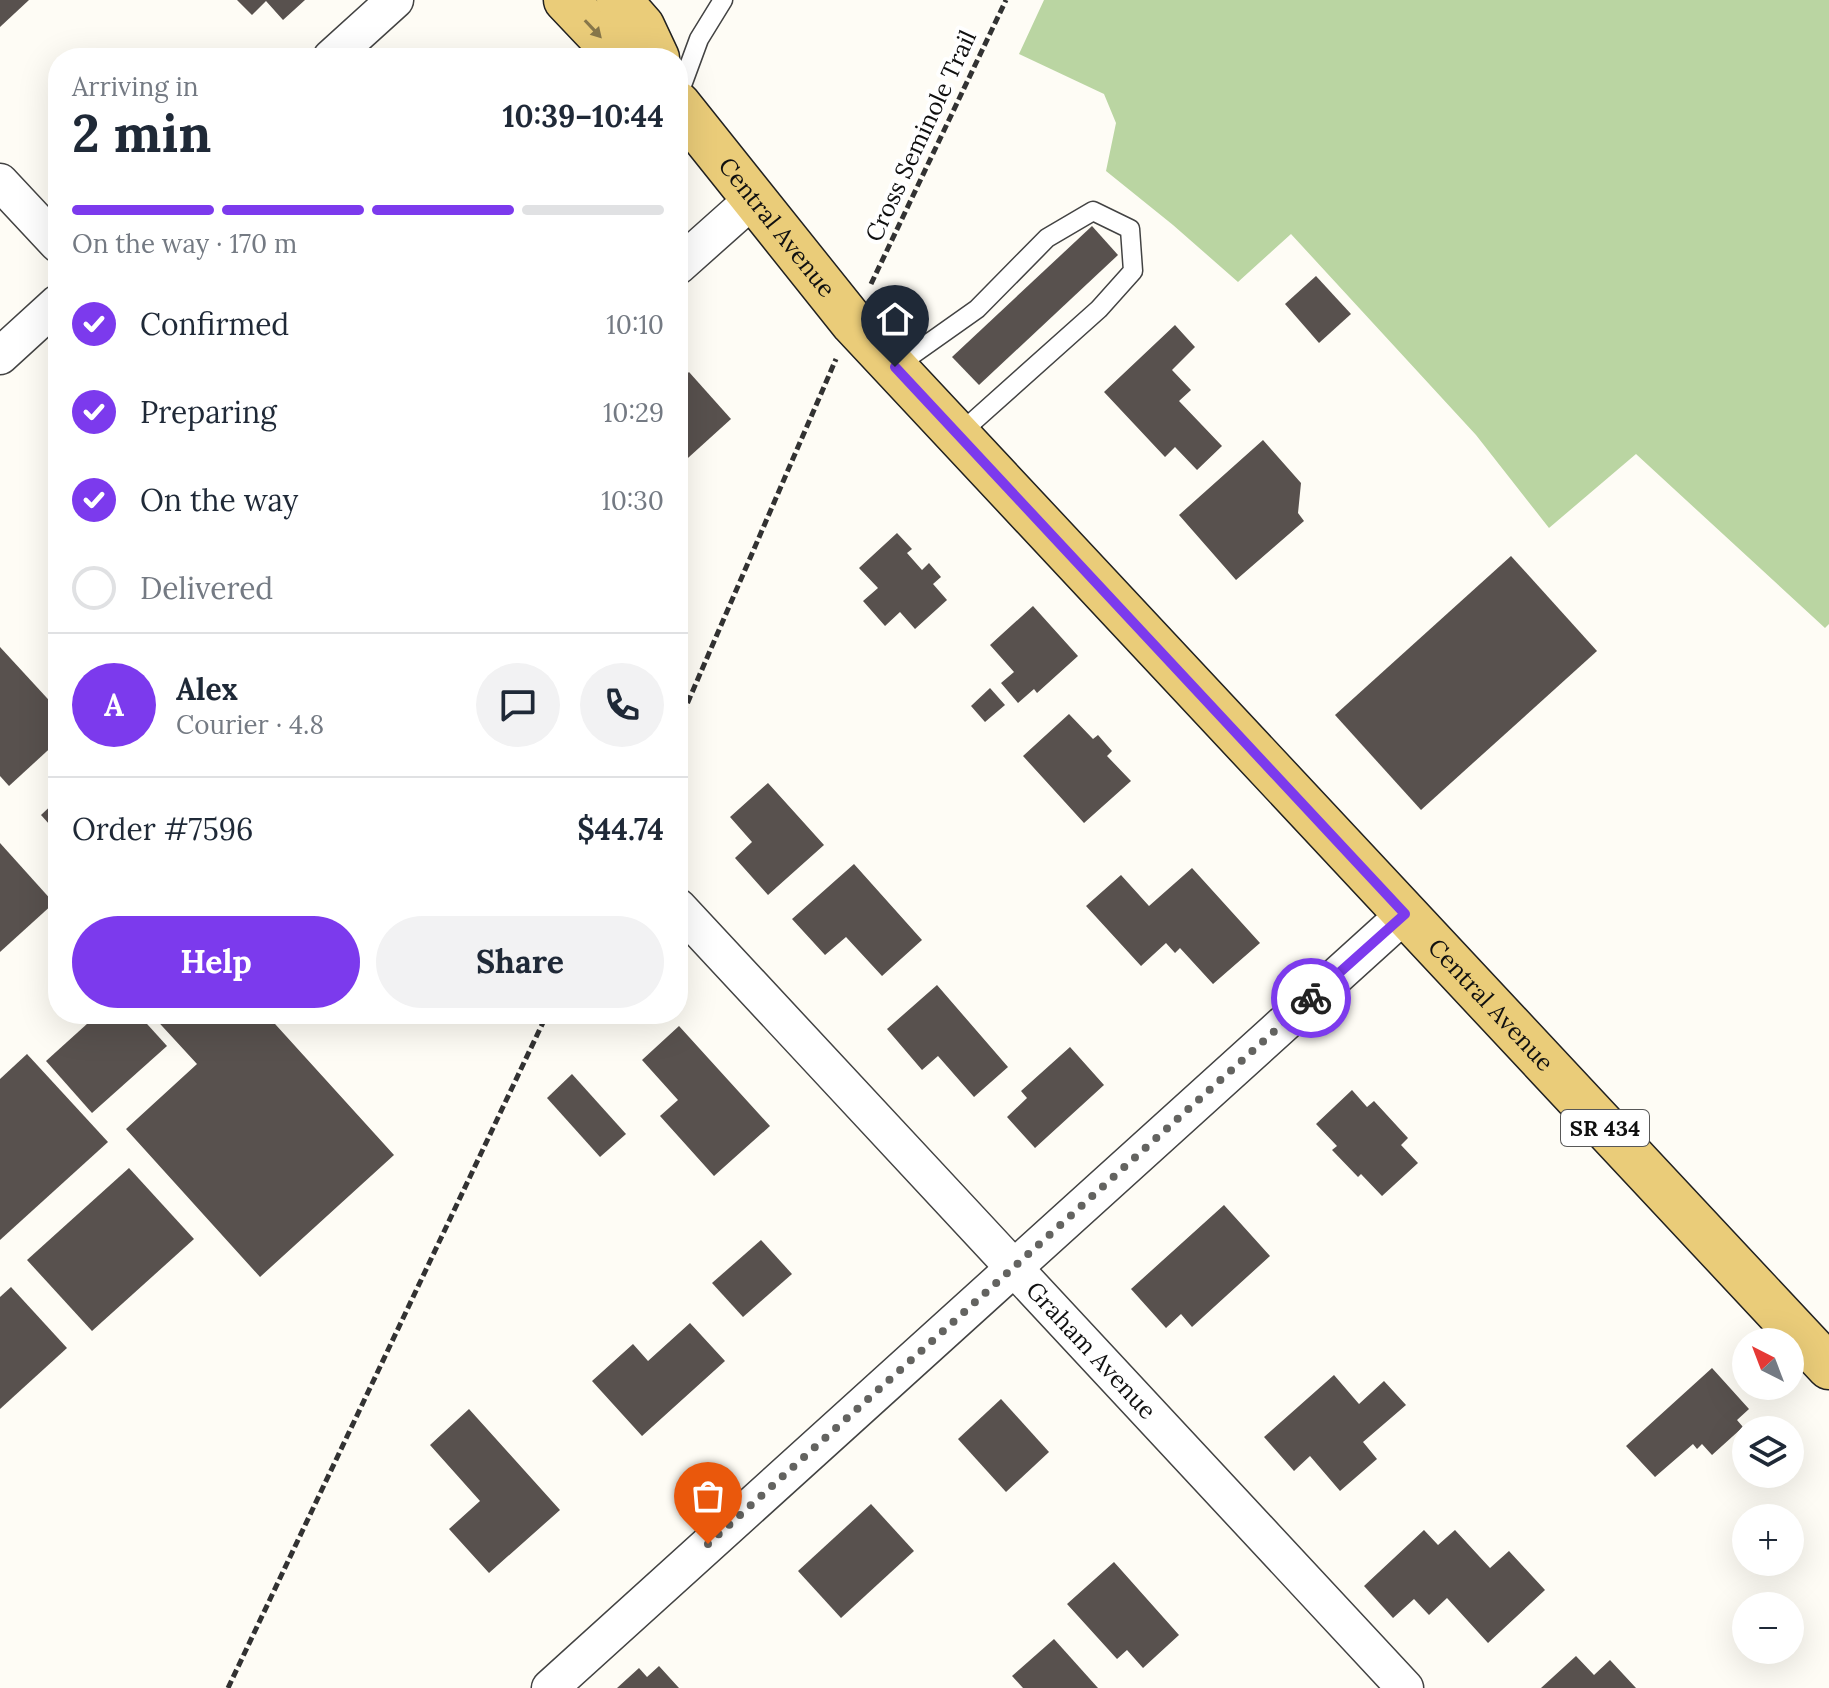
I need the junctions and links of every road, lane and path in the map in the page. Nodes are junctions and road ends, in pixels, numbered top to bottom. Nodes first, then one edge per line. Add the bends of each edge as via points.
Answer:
1 (395, 0) edge
2 (566, 0) edge
3 (619, 0) edge
4 (723, 0) edge
5 (1006, 0) edge
6 (342, 48) edge
7 (612, 48) edge
8 (652, 48) edge
9 (688, 69) edge
10 (688, 117) edge
11 (0, 182) edge
12 (752, 200) junction
13 (48, 233) edge
14 (688, 257) edge
15 (869, 287) dead end
16 (48, 312) edge
17 (838, 354) dead end
18 (0, 356) edge
19 (895, 367) junction
20 (958, 435) junction
21 (688, 702) edge
22 (1405, 914) junction
23 (688, 918) edge
24 (542, 1024) edge
25 (1013, 1268) junction
26 (1829, 1367) edge
27 (228, 1688) edge
28 (550, 1688) edge
29 (1405, 1688) edge

1 - 6 street
2 -> 7 main road
3 - 8 main road via 642,26
4 - 9 lane
5 - 15 path, Cross Seminole Trail
10 - 12 main road, Central Avenue / SR 434
11 - 13 street
12 - 14 street
12 - 19 main road, Central Avenue / SR 434
16 - 18 street
17 - 21 path
19 - 20 main road, Central Avenue / SR 434
19 - 20 lane via 977,309 1047,238 1093,211 1130,229 1133,271 1099,309
20 - 22 main road, Central Avenue / SR 434
22 - 25 street
22 - 26 main road, Central Avenue / SR 434
23 - 25 street, Graham Avenue
24 - 27 path
25 - 28 street
25 - 29 street, Graham Avenue

